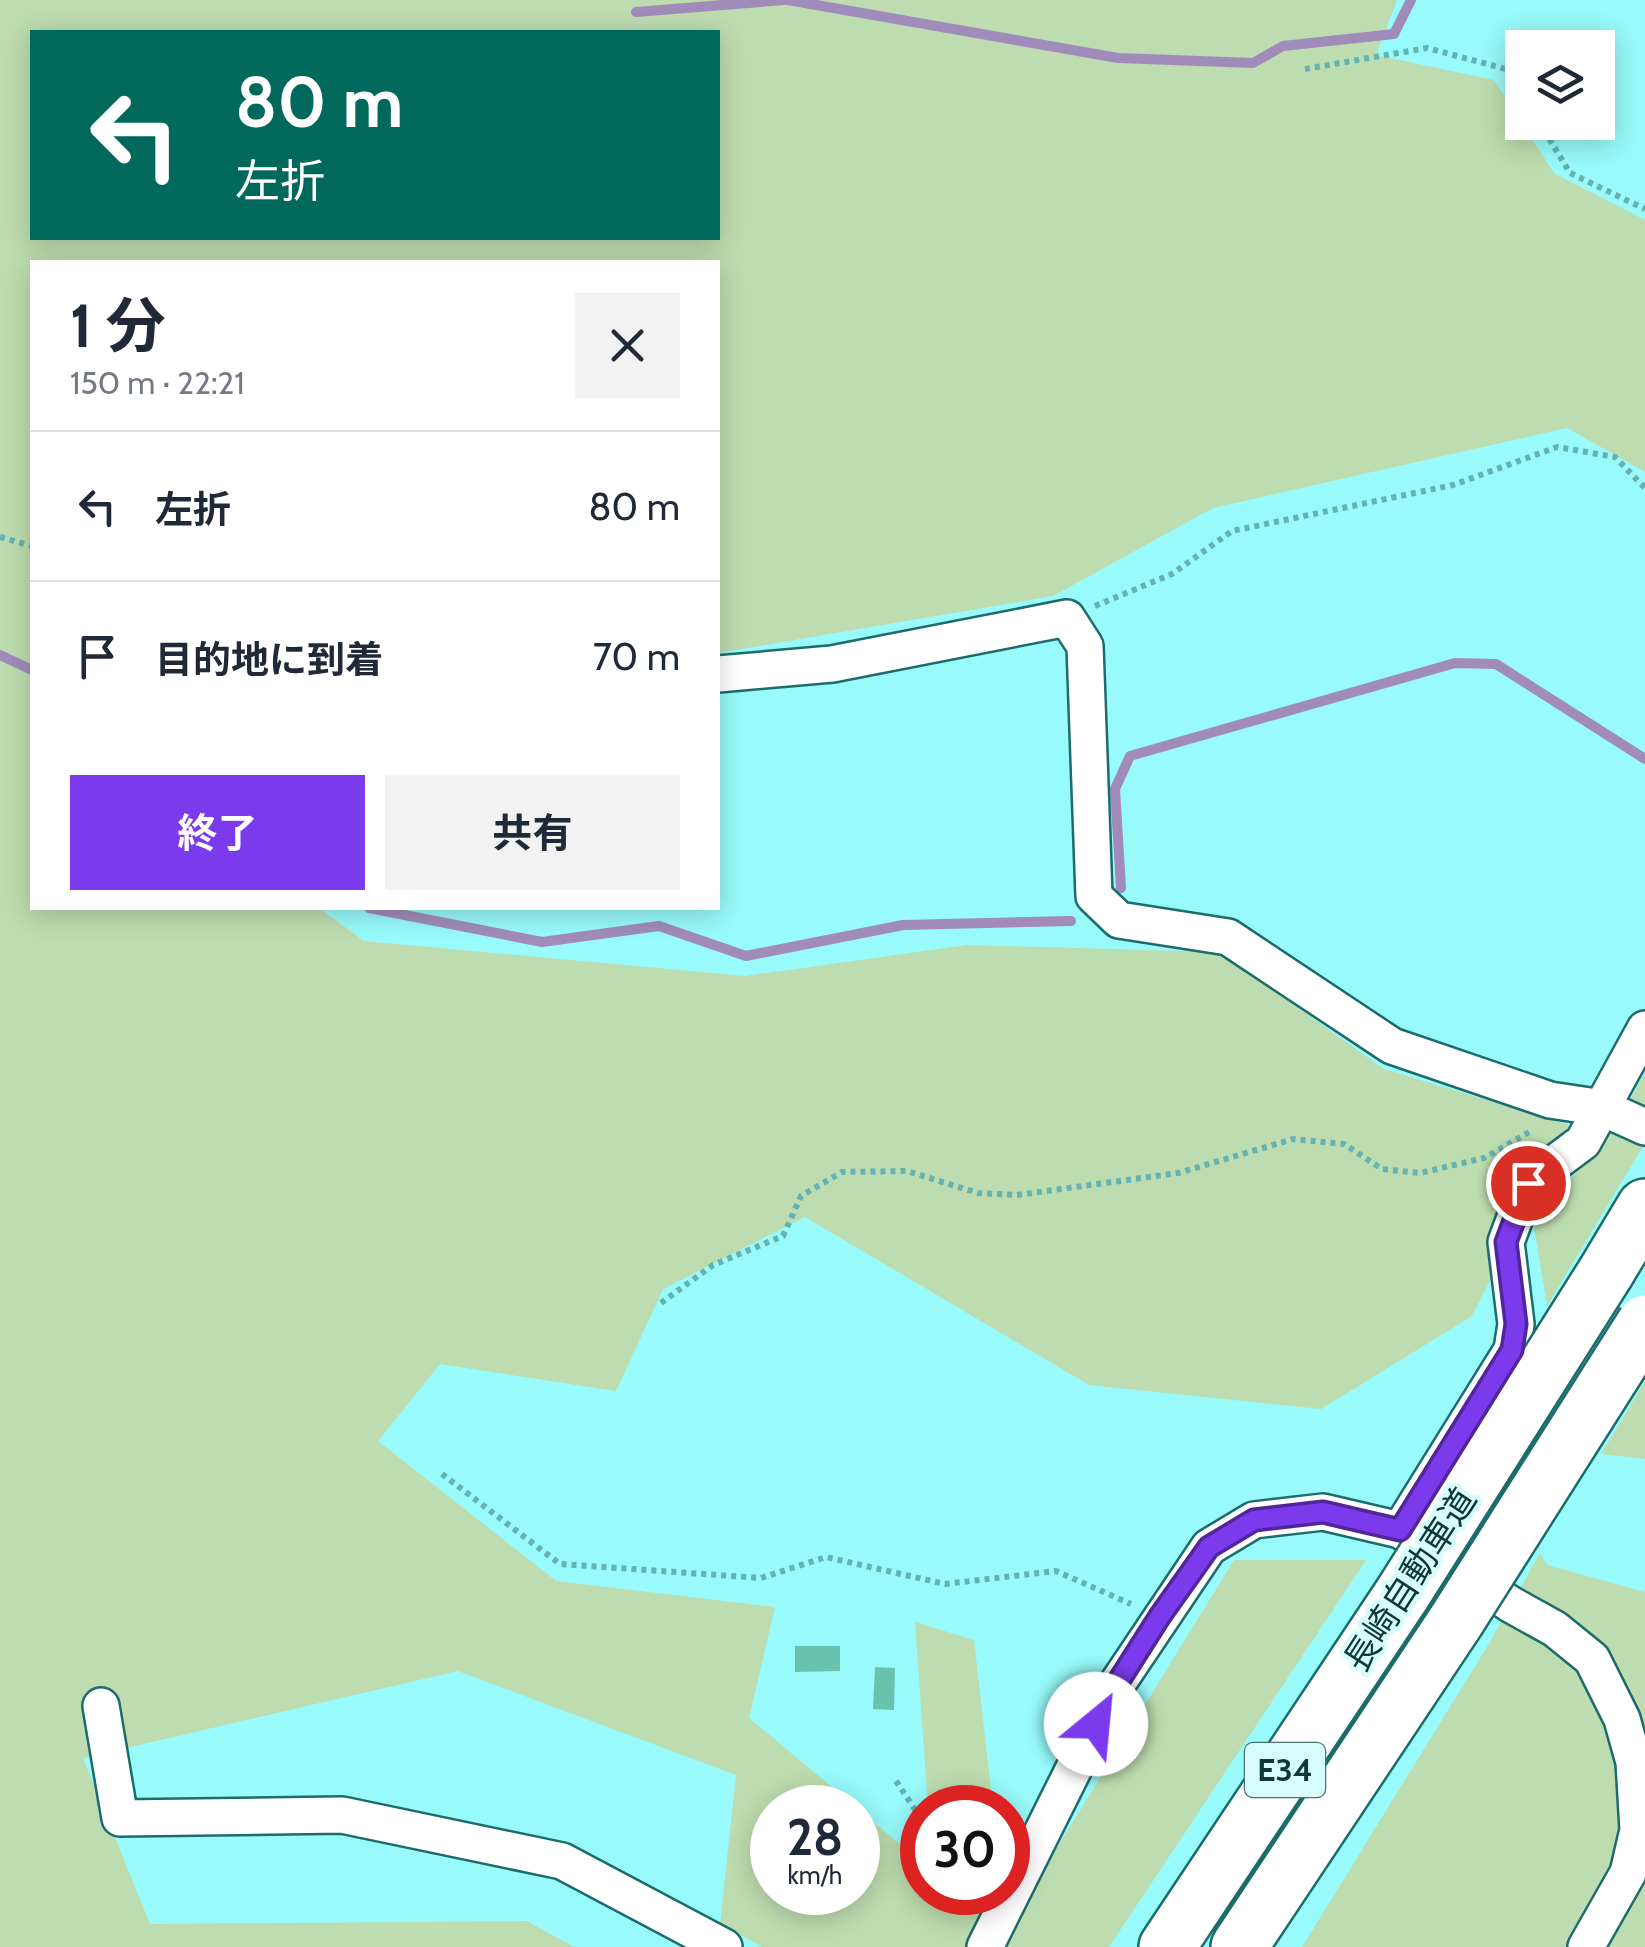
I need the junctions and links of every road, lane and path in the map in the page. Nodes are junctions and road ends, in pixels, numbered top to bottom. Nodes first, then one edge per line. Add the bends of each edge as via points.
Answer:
1 (1305, 69) dead end
2 (1505, 69) edge
3 (1550, 140) edge
4 (1645, 209) edge
5 (1645, 488) edge
6 (0, 537) edge
7 (30, 545) edge
8 (1067, 618) junction
9 (720, 674) edge
10 (1645, 1029) edge
11 (1603, 1108) junction
12 (1645, 1127) edge
13 (1534, 1128) dead end
14 (1645, 1207) edge
15 (661, 1303) dead end
16 (1645, 1323) edge
17 (442, 1474) dead end
18 (1400, 1530) junction
19 (1160, 1616) junction
20 (101, 1706) dead end
21 (1639, 1762) edge
22 (896, 1781) dead end
23 (900, 1787) edge
24 (724, 1947) edge
25 (985, 1947) edge
26 (1167, 1947) edge
27 (1238, 1947) edge
28 (1586, 1947) edge

1 - 2 path via 1427,48
3 - 4 path via 1570,173
5 - 8 path via 1614,456 1557,447 1454,485 1232,531 1172,574
6 - 7 path
8 - 9 street via 832,664
8 - 11 street via 1086,646 1094,896 1119,920 1228,937 1392,1046 1550,1100
10 - 11 street
11 - 12 street
11 - 18 street via 1582,1142 1528,1183 1506,1242 1516,1324 1512,1350
13 - 15 path via 1484,1158 1420,1172 1382,1170 1344,1144 1293,1138 1178,1173 1018,1195 978,1193 907,1171 842,1172 801,1196 783,1236 712,1265
14 - 26 highway, 長崎自動車道 / E34, bridge via 1404,1592
16 - 27 highway, 長崎自動車道 / E34, bridge
17 - 19 path via 560,1564 761,1578 826,1557 945,1584 1056,1571
18 - 19 street via 1323,1512 1254,1520 1209,1547
18 - 21 street via 1592,1659
19 - 25 street via 1113,1690
20 - 24 street via 120,1818 342,1815 562,1861
21 - 28 street via 1638,1830 1628,1873
22 - 23 path

